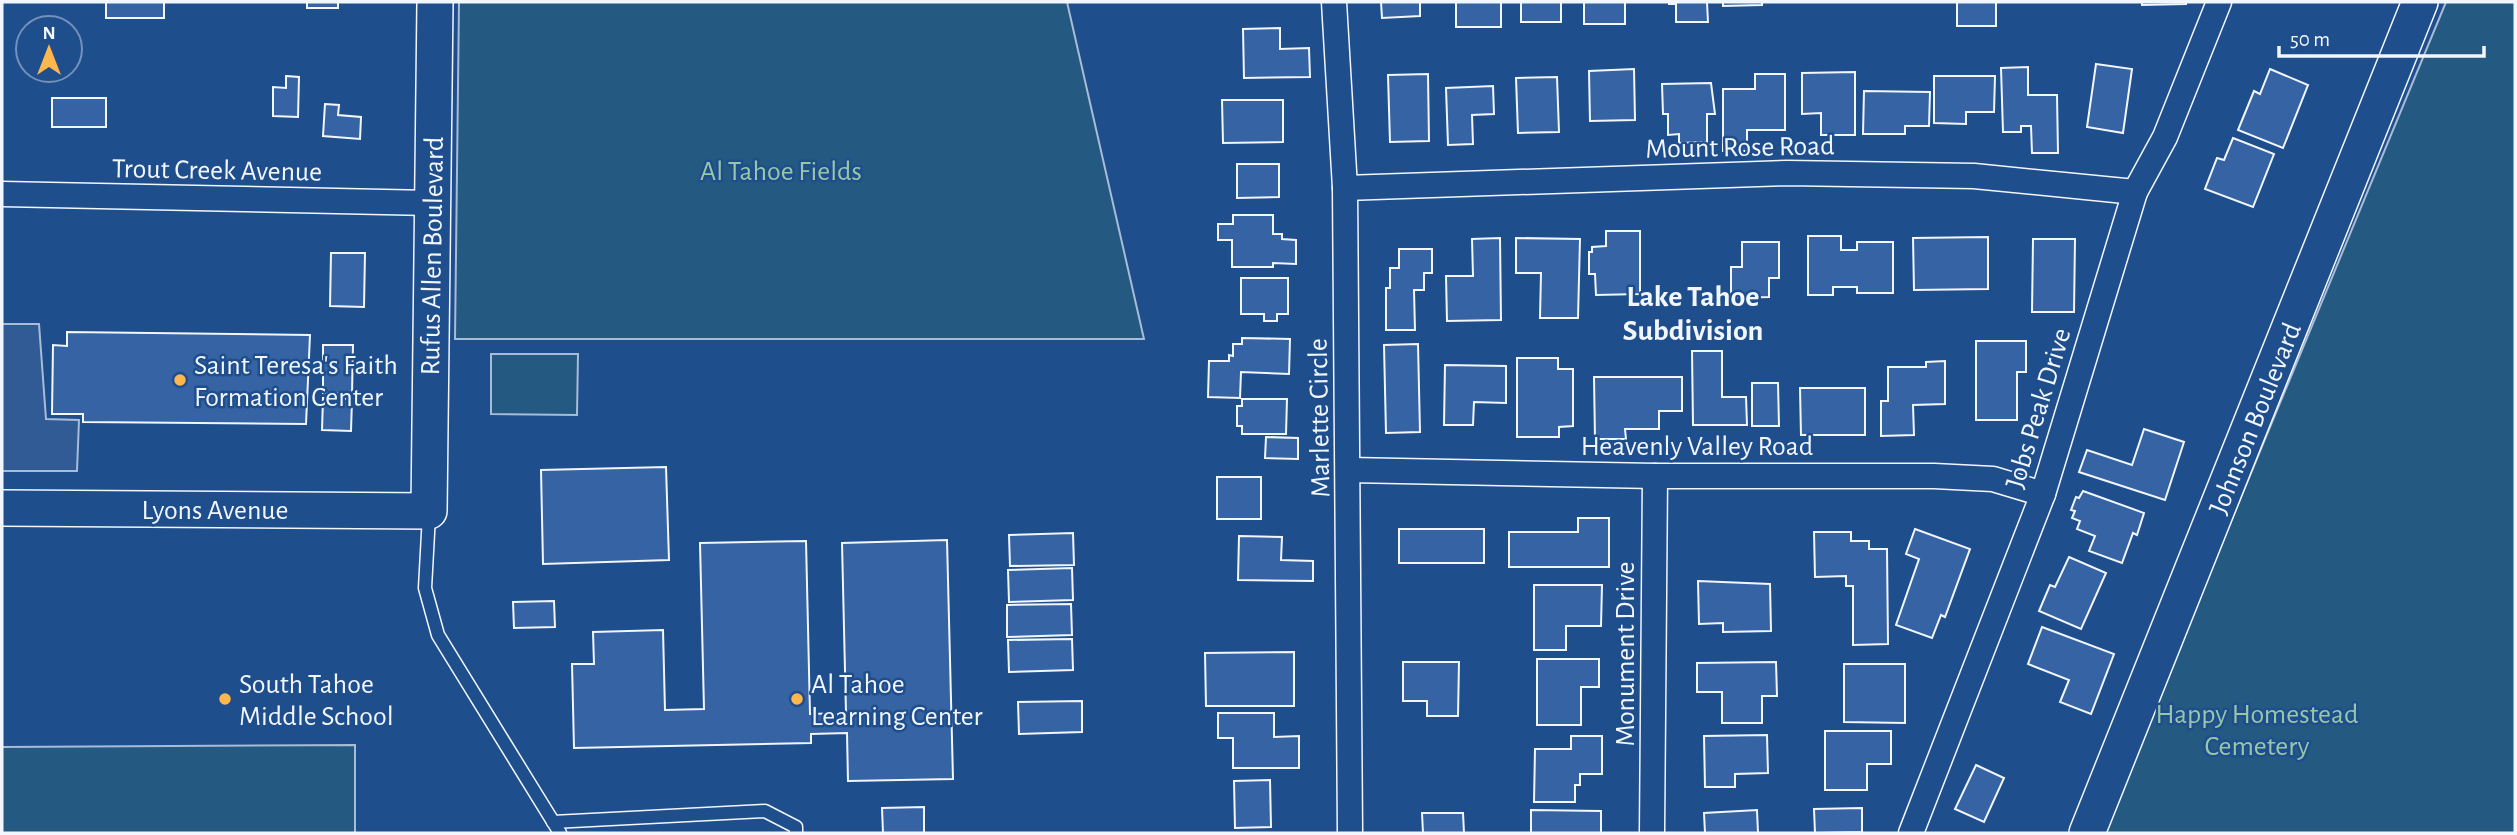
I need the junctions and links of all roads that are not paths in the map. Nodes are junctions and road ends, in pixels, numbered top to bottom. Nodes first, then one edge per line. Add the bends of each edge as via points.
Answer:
1 (435, 2) edge
2 (1335, 2) edge
3 (2219, 2) edge
4 (2420, 2) edge
5 (1345, 188) junction
6 (2135, 192) junction
7 (2, 194) edge
8 (431, 203) junction
9 (1349, 470) junction
10 (1655, 476) junction
11 (2043, 494) junction
12 (2, 508) edge
13 (429, 511) junction
14 (556, 828) edge
15 (796, 833) edge
16 (1350, 833) edge
17 (1652, 833) edge
18 (1911, 833) edge
19 (2087, 833) edge

1 - 8 street, Rufus Allen Boulevard
2 - 5 street, Marlette Circle
3 - 6 street, Jobs Peak Drive via 2165,136
4 - 19 street, Johnson Boulevard
5 - 6 street, Mount Rose Road via 1787,173 1974,176
5 - 9 street, Marlette Circle
6 - 11 street, Jobs Peak Drive
7 - 8 street, Trout Creek Avenue
8 - 13 street, Rufus Allen Boulevard
9 - 10 street, Heavenly Valley Road
9 - 16 street, Marlette Circle
10 - 11 street, Heavenly Valley Road via 1934,476 1993,479
10 - 17 street, Monument Drive
11 - 18 street, Jobs Peak Drive
12 - 13 street, Lyons Avenue
13 - 14 lane via 425,588 438,635
14 - 15 lane via 765,811 796,827

